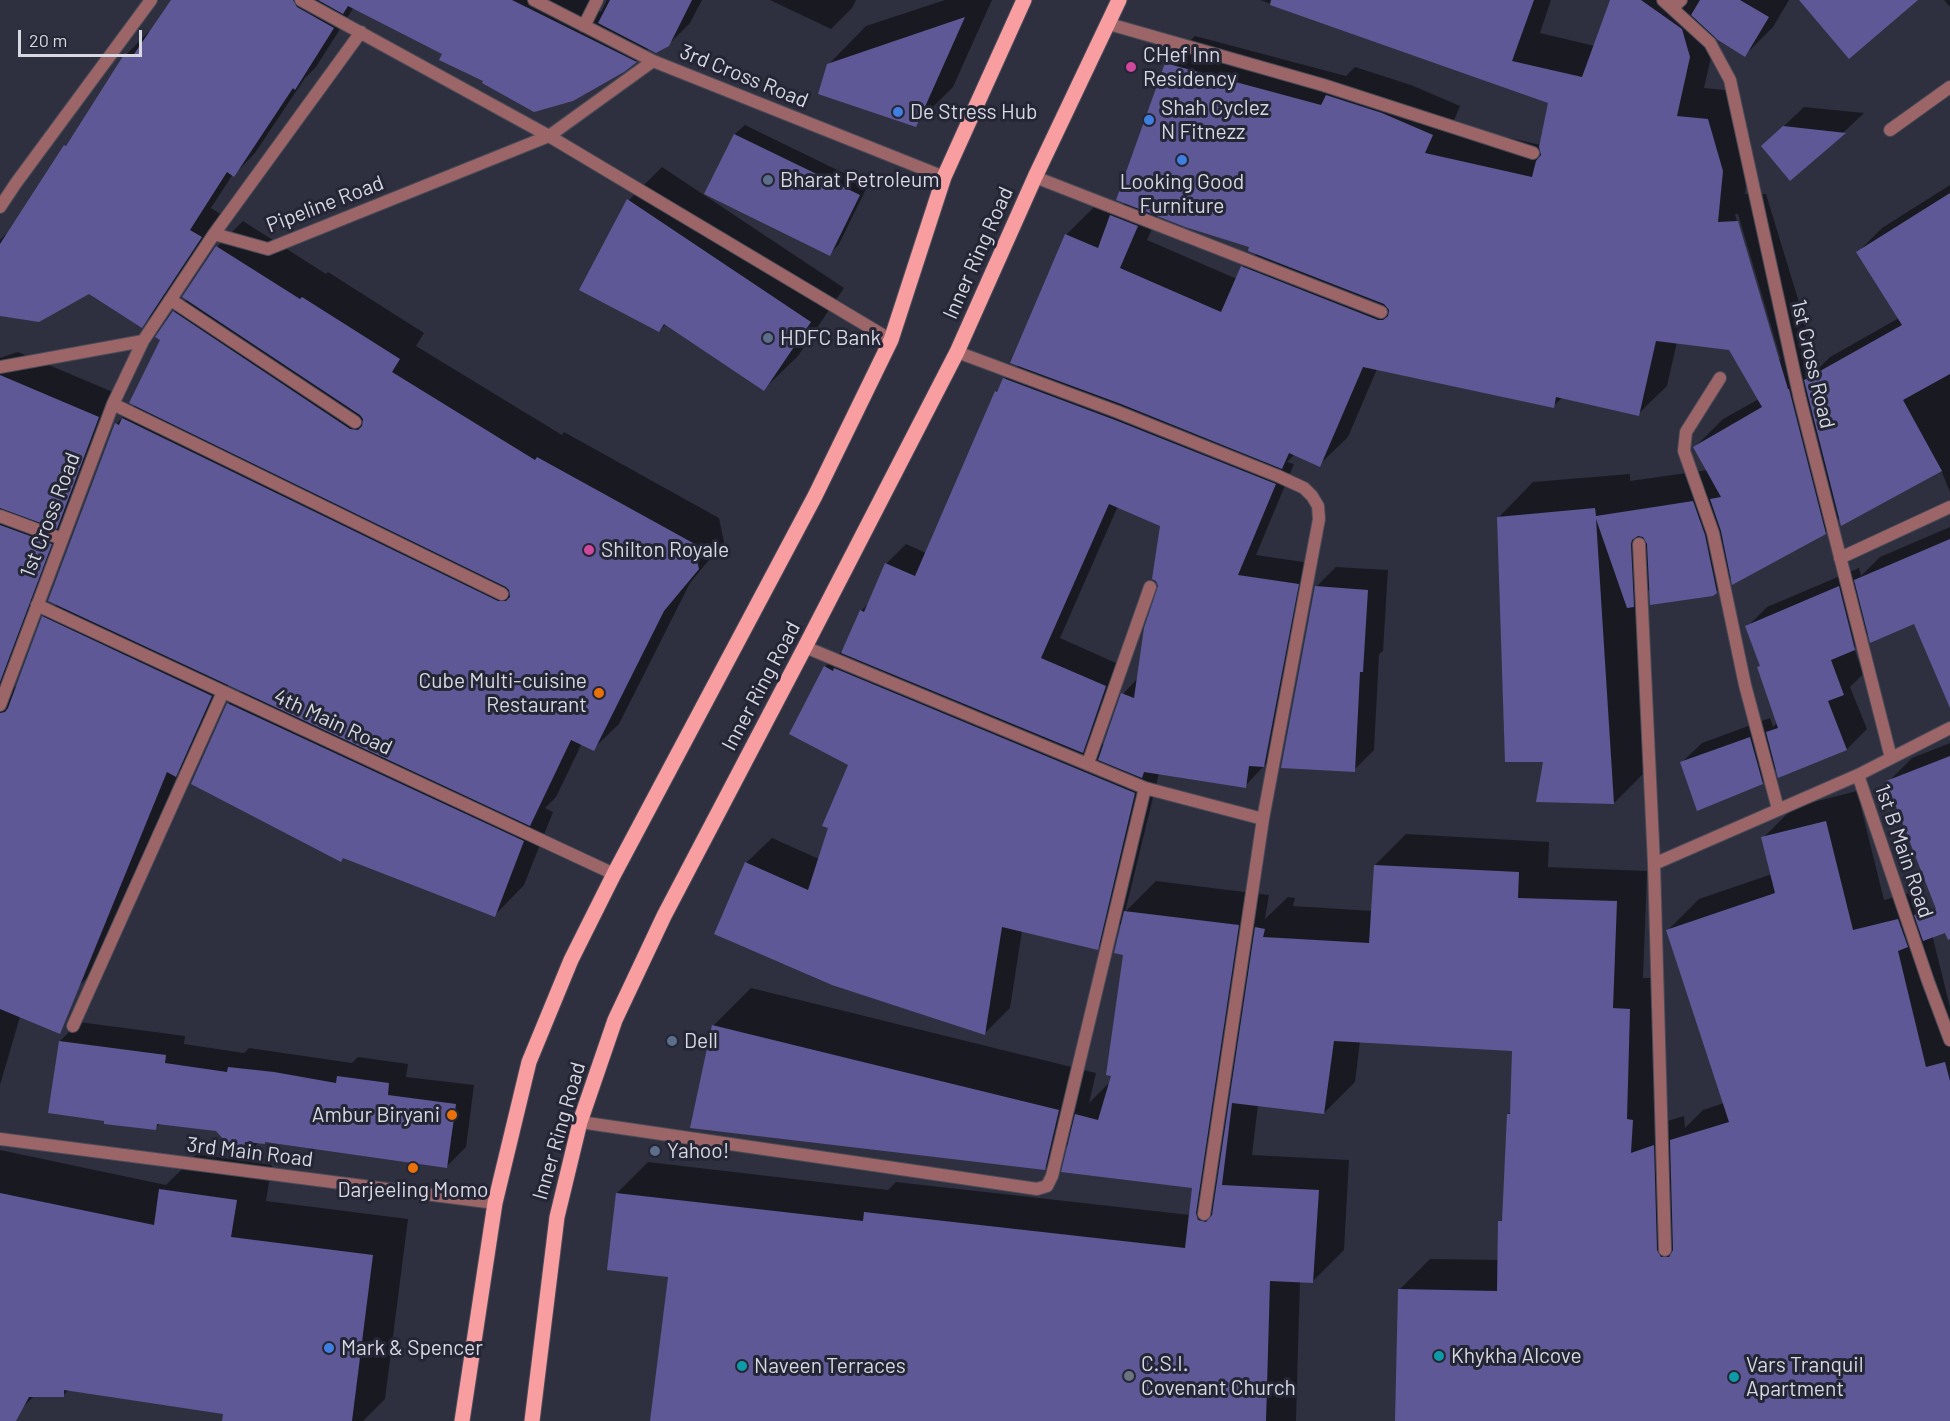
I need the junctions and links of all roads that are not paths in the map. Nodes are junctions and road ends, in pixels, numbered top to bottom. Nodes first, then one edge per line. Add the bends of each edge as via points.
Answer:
1 (151, 0) edge
2 (301, 0) edge
3 (534, 0) edge
4 (597, 0) edge
5 (1119, 0) edge
6 (1020, 1) edge
7 (1672, 3) edge
8 (1108, 24) junction
9 (584, 26) junction
10 (362, 32) junction
11 (653, 61) junction
12 (1950, 87) edge
13 (1890, 130) dead end
14 (549, 136) junction
15 (1533, 153) dead end
16 (944, 177) junction
17 (1035, 177) junction
18 (0, 207) edge
19 (214, 234) junction
20 (171, 300) junction
21 (1381, 312) dead end
22 (891, 340) junction
23 (143, 341) junction
24 (957, 352) junction
25 (0, 367) edge
26 (1720, 378) dead end
27 (112, 404) junction
28 (355, 422) dead end
29 (1950, 507) edge
30 (0, 516) edge
31 (62, 539) junction
32 (1639, 544) dead end
33 (1840, 558) junction
34 (1150, 587) dead end
35 (501, 594) dead end
36 (37, 605) junction
37 (805, 647) junction
38 (223, 692) junction
39 (0, 705) edge
40 (1950, 728) edge
41 (1891, 758) junction
42 (1088, 763) junction
43 (1858, 775) junction
44 (1145, 788) junction
45 (1778, 809) junction
46 (1263, 819) junction
47 (1654, 864) junction
48 (614, 874) junction
49 (73, 1026) dead end
50 (1950, 1040) edge
51 (580, 1122) junction
52 (0, 1139) edge
53 (495, 1203) junction
54 (1204, 1214) dead end
55 (1665, 1250) dead end
56 (462, 1421) edge
57 (532, 1421) edge

1 - 18 street
2 - 10 street
3 - 9 street, 3rd Cross Road
4 - 9 street
5 - 8 main road, Inner Ring Road
6 - 16 main road, Inner Ring Road
7 - 33 street, 1st Cross Road via 1710,44 1730,80 1800,399
8 - 15 street via 1323,85
8 - 17 main road, Inner Ring Road
9 - 11 street, 3rd Cross Road
10 - 14 street
10 - 19 street
11 - 14 street, Pipeline Road
11 - 16 street, 3rd Cross Road
12 - 13 street
14 - 19 street, Pipeline Road via 268,249
14 - 22 street
16 - 22 main road, Inner Ring Road
17 - 21 street
17 - 24 main road, Inner Ring Road
19 - 20 street
20 - 23 street
20 - 28 street
22 - 48 main road, Inner Ring Road via 815,496
23 - 25 street
23 - 27 street, 1st Cross Road
24 - 37 main road, Inner Ring Road
24 - 46 street via 1278,476 1312,496 1319,519
26 - 45 street via 1686,432 1684,451 1713,533 1745,686
27 - 31 street, 1st Cross Road
27 - 35 street
29 - 33 street
30 - 31 street
31 - 36 street, 1st Cross Road
32 - 47 street
33 - 41 street, 1st Cross Road
34 - 42 street
36 - 38 street, 4th Main Road
36 - 39 street, 1st Cross Road
37 - 42 street
37 - 51 main road, Inner Ring Road via 664,916 615,1020
38 - 48 street, 4th Main Road
38 - 49 street
40 - 41 street
41 - 43 street
42 - 44 street
43 - 45 street
43 - 50 street, 1st B Main Road
44 - 46 street
44 - 51 street via 1047,1186 1037,1189
45 - 47 street
46 - 54 street
47 - 55 street
48 - 53 main road, Inner Ring Road via 571,960 529,1062
51 - 57 main road, Inner Ring Road via 557,1218
52 - 53 street, 3rd Main Road
53 - 56 main road, Inner Ring Road

